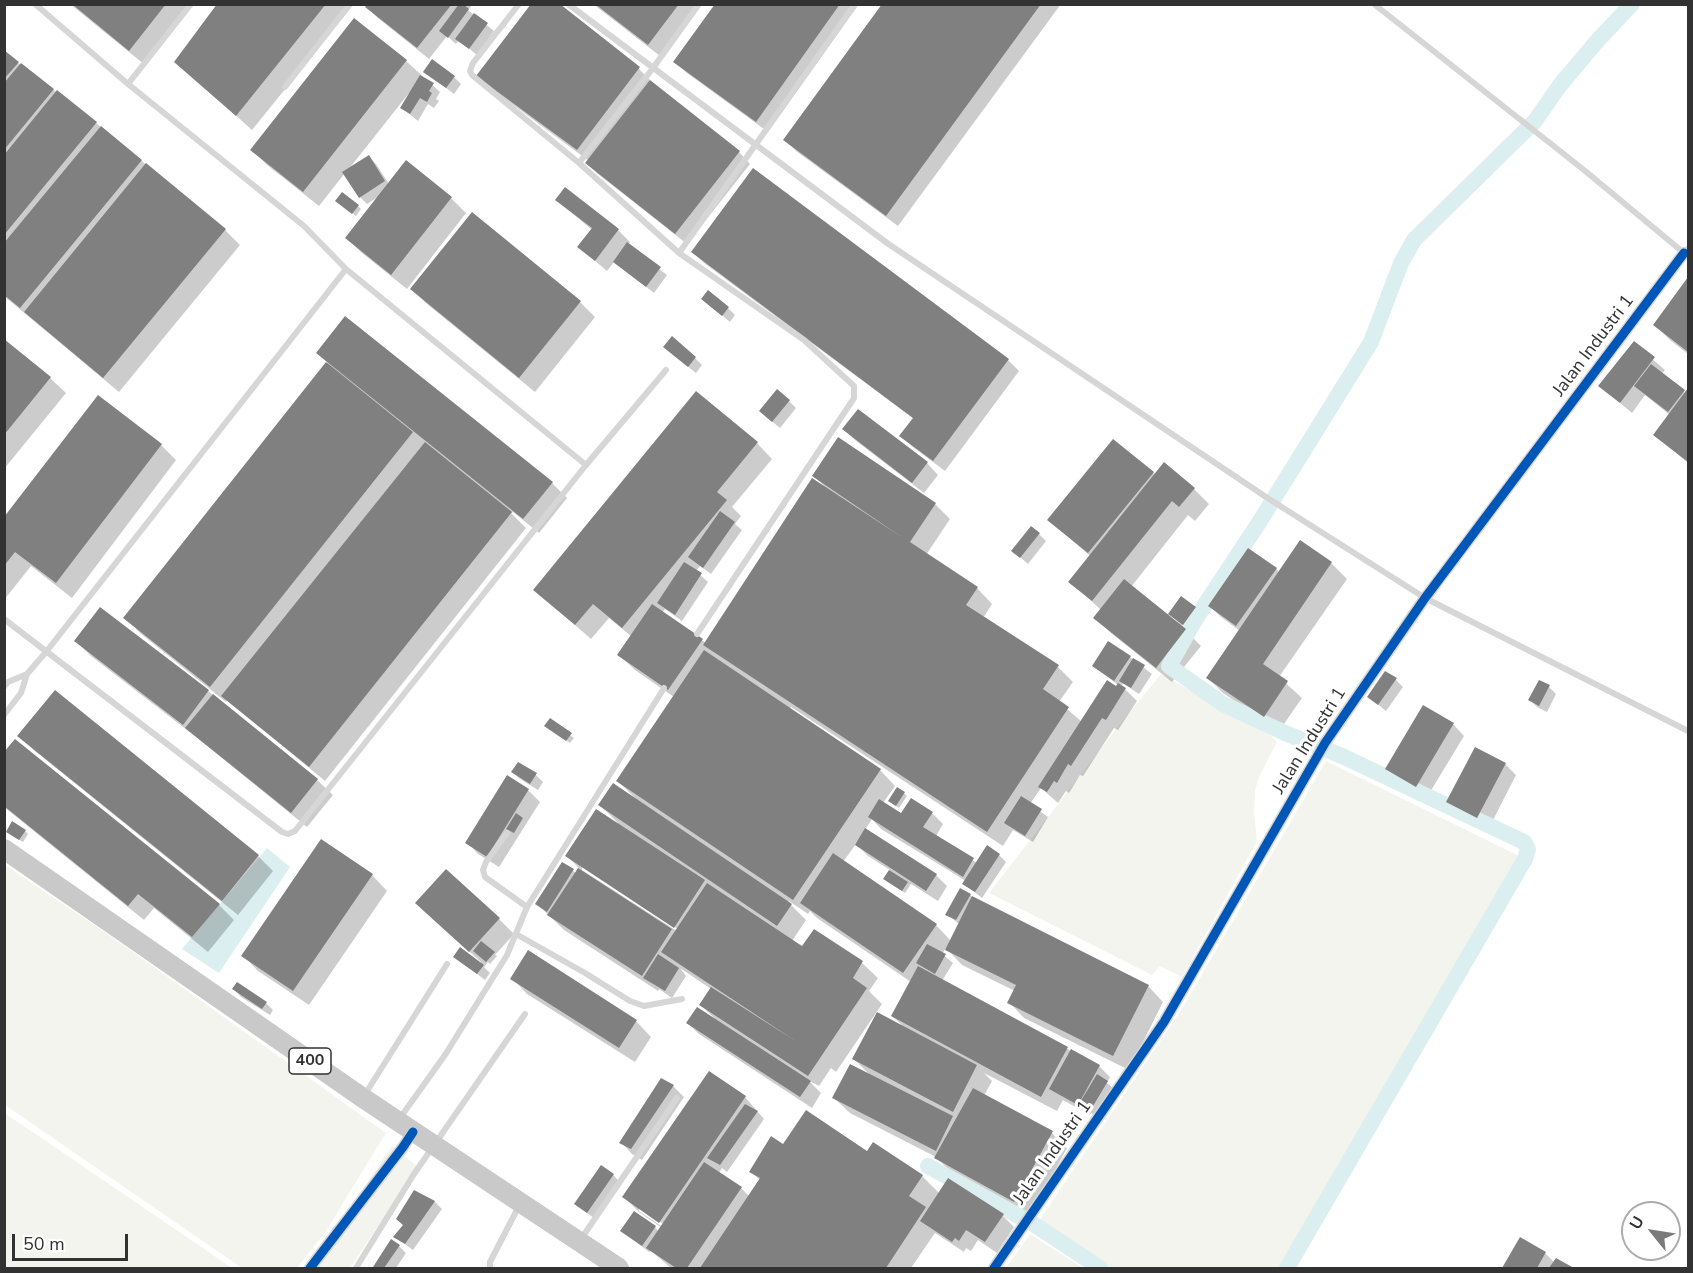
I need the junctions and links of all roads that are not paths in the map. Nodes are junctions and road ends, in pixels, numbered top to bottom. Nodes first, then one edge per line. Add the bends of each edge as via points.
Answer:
1 (35, 4) edge
2 (191, 4) edge
3 (350, 4) edge
4 (519, 4) edge
5 (568, 4) edge
6 (699, 4) edge
7 (855, 4) edge
8 (1374, 4) edge
9 (653, 68) junction
10 (128, 84) junction
11 (285, 87) dead end
12 (756, 144) junction
13 (579, 163) junction
14 (1686, 251) edge
15 (679, 253) junction
16 (346, 268) junction
17 (666, 370) dead end
18 (586, 465) junction
19 (1425, 598) junction
20 (4, 619) edge
21 (697, 634) dead end
22 (46, 652) junction
23 (27, 674) junction
24 (4, 687) edge
25 (664, 688) dead end
26 (4, 715) edge
27 (1689, 731) edge
28 (507, 833) dead end
29 (4, 849) edge
30 (527, 907) junction
31 (516, 934) junction
32 (447, 964) dead end
33 (682, 999) dead end
34 (525, 1014) dead end
35 (363, 1098) junction
36 (677, 1098) dead end
37 (406, 1126) junction
38 (434, 1146) junction
39 (521, 1203) junction
40 (579, 1242) junction
41 (309, 1269) edge
42 (356, 1269) edge
43 (490, 1269) edge
44 (619, 1269) edge
45 (994, 1269) edge

1 - 10 lane
2 - 10 lane
3 - 11 lane
4 - 13 lane via 472,63 470,71 481,85
5 - 9 lane
6 - 9 lane
7 - 12 lane
8 - 14 lane
9 - 12 lane
9 - 13 lane
10 - 16 lane via 304,226
12 - 15 lane
12 - 19 lane via 887,243 1275,503
13 - 15 lane
14 - 19 street, Jalan Industri 1
15 - 21 lane via 804,340 854,386 855,392
16 - 18 lane
16 - 22 lane
17 - 18 lane
18 - 22 lane via 295,831 288,834
19 - 27 lane
19 - 45 street, Jalan Industri 1 via 1322,747 1164,1022
20 - 22 lane
22 - 23 lane
23 - 24 lane
23 - 26 lane via 21,693
25 - 30 lane
28 - 30 lane via 483,870 485,877
29 - 35 main road, 400
30 - 31 lane
31 - 33 lane via 630,1001 644,1006
31 - 37 lane
32 - 35 lane
34 - 38 lane
35 - 37 main road, 400
36 - 40 lane
37 - 38 main road, 400
37 - 41 street via 403,1148
38 - 39 main road, 400
38 - 42 lane
39 - 40 main road, 400
39 - 43 lane
40 - 44 main road, 400

